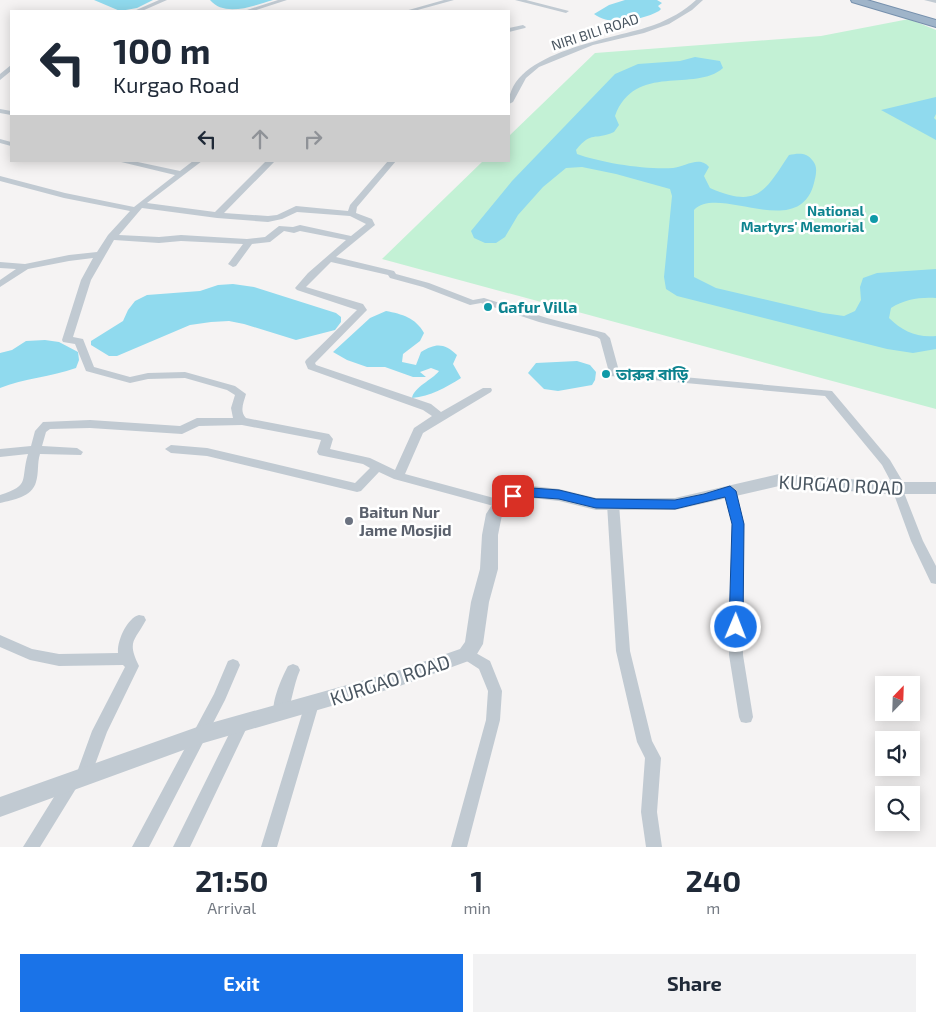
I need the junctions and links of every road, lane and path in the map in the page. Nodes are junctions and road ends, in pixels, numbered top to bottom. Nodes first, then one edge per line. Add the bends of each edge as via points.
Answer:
1 (164, 0) edge
2 (284, 0) edge
3 (451, 0) edge
4 (518, 0) edge
5 (700, 0) edge
6 (856, 0) edge
7 (868, 0) edge
8 (927, 0) edge
9 (936, 2) edge
10 (139, 10) edge
11 (249, 10) edge
12 (412, 10) edge
13 (566, 11) dead end
14 (936, 20) edge
15 (936, 24) edge
16 (523, 27) dead end
17 (510, 30) edge
18 (10, 68) edge
19 (0, 78) edge
20 (510, 100) edge
21 (126, 162) edge
22 (197, 162) edge
23 (270, 162) edge
24 (391, 162) edge
25 (182, 174) junction
26 (0, 178) edge
27 (138, 207) junction
28 (352, 214) junction
29 (218, 215) junction
30 (111, 237) junction
31 (354, 239) junction
32 (249, 242) junction
33 (99, 256) junction
34 (331, 259) junction
35 (233, 264) dead end
36 (0, 265) edge
37 (25, 267) junction
38 (0, 284) edge
39 (487, 390) dead end
40 (439, 416) junction
41 (242, 421) junction
42 (170, 449) dead end
43 (35, 450) junction
44 (77, 452) dead end
45 (0, 453) edge
46 (378, 466) junction
47 (398, 476) junction
48 (897, 488) junction
49 (936, 488) edge
50 (730, 491) junction
51 (0, 499) edge
52 (500, 504) junction
53 (613, 504) junction
54 (936, 579) edge
55 (139, 620) dead end
56 (0, 641) edge
57 (466, 654) junction
58 (126, 659) junction
59 (233, 665) dead end
60 (293, 670) dead end
61 (312, 704) junction
62 (280, 713) junction
63 (746, 717) dead end
64 (242, 723) junction
65 (200, 735) junction
66 (78, 777) junction
67 (0, 807) edge
68 (31, 847) edge
69 (140, 847) edge
70 (182, 847) edge
71 (269, 847) edge
72 (459, 847) edge
73 (654, 847) edge

1 - 10 street
2 - 11 street
3 - 12 street
4 - 13 street
5 - 20 street, NIRI BILI ROAD via 678,19 592,43 530,70
6 - 15 highway
7 - 14 highway
8 - 9 street
16 - 17 street
18 - 19 street
21 - 25 street
22 - 25 street
23 - 29 street
24 - 28 street via 353,207
25 - 27 street
26 - 27 street via 64,195
27 - 29 street
27 - 30 street
28 - 29 street via 296,209 268,219
28 - 31 street via 371,225
30 - 32 street
30 - 33 street
31 - 32 street via 300,228 282,228 268,240
31 - 34 street
32 - 35 street
33 - 37 street
33 - 41 street via 86,280 67,340 79,341 90,369 130,380 185,375 232,388 241,394 235,410
34 - 40 street via 300,288 360,306 362,310 310,362 312,367 427,407
34 - 48 street via 391,273 473,303 481,300 601,335 605,338 614,374 828,392 886,463
36 - 37 street
37 - 38 street
39 - 40 street
40 - 47 street via 418,431
41 - 43 street via 197,422 182,430 90,424 47,425 41,431
41 - 46 street via 325,437 323,452
42 - 46 street via 207,452 357,488
43 - 44 street
43 - 45 street
43 - 51 street via 30,482 22,492
46 - 47 street
47 - 52 street
48 - 49 street, KURGAO ROAD
48 - 50 street, KURGAO ROAD via 779,480
48 - 54 street
50 - 53 street, KURGAO ROAD via 675,504
50 - 63 street via 738,524 736,655
52 - 53 street, KURGAO ROAD via 513,496 532,492
52 - 57 street, KURGAO ROAD via 494,514 489,569 474,644
53 - 73 street via 623,651 645,742 653,758 649,812
55 - 58 street via 124,646
56 - 58 street via 30,654 59,660
57 - 61 street, KURGAO ROAD
57 - 72 street via 485,664 495,691 493,720
58 - 66 street via 132,666
59 - 65 street
60 - 62 street
61 - 62 street, KURGAO ROAD
61 - 71 street
62 - 64 street, KURGAO ROAD
64 - 65 street, KURGAO ROAD
64 - 70 street
65 - 66 street, KURGAO ROAD
65 - 69 street
66 - 67 street, KURGAO ROAD
66 - 68 street

